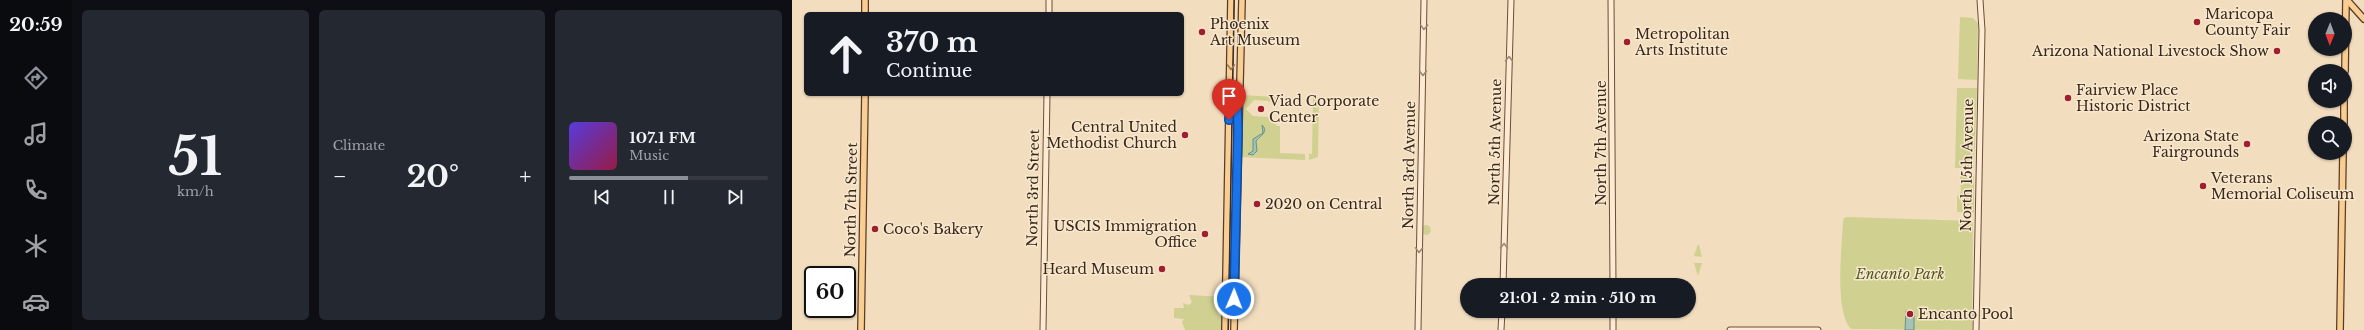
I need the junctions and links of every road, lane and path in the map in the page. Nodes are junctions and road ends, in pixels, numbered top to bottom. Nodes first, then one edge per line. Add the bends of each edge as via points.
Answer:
1 (865, 0) edge
2 (1049, 0) edge
3 (1231, 0) edge
4 (1242, 0) edge
5 (1424, 0) edge
6 (1511, 0) edge
7 (1611, 0) edge
8 (1980, 0) edge
9 (2346, 0) edge
10 (865, 12) edge
11 (1049, 12) edge
12 (2364, 18) edge
13 (2345, 64) edge
14 (1230, 95) junction
15 (865, 96) edge
16 (1047, 96) edge
17 (1238, 129) junction
18 (2343, 160) edge
19 (1503, 278) edge
20 (1613, 278) edge
21 (1502, 318) edge
22 (1613, 318) edge
23 (861, 330) edge
24 (1043, 330) edge
25 (1224, 330) edge
26 (1234, 330) edge
27 (1418, 330) edge
28 (1501, 330) edge
29 (1613, 330) edge
30 (1730, 330) edge
31 (1818, 330) edge
32 (1976, 330) edge
33 (2340, 330) edge

1 - 10 main road
2 - 11 street
3 -> 14 main road
4 - 17 main road
5 -> 27 street, North 3rd Avenue
19 -> 6 street, North 5th Avenue
7 - 20 street, North 7th Avenue
8 - 32 street, North 15th Avenue via 1982,30
9 - 12 main road
9 - 13 main road
14 - 17 main road via 1237,102
14 - 25 main road
15 - 23 main road, North 7th Street
16 - 24 street, North 3rd Street
17 - 26 main road
18 - 33 main road
21 - 28 street
22 - 29 street
30 - 31 street

